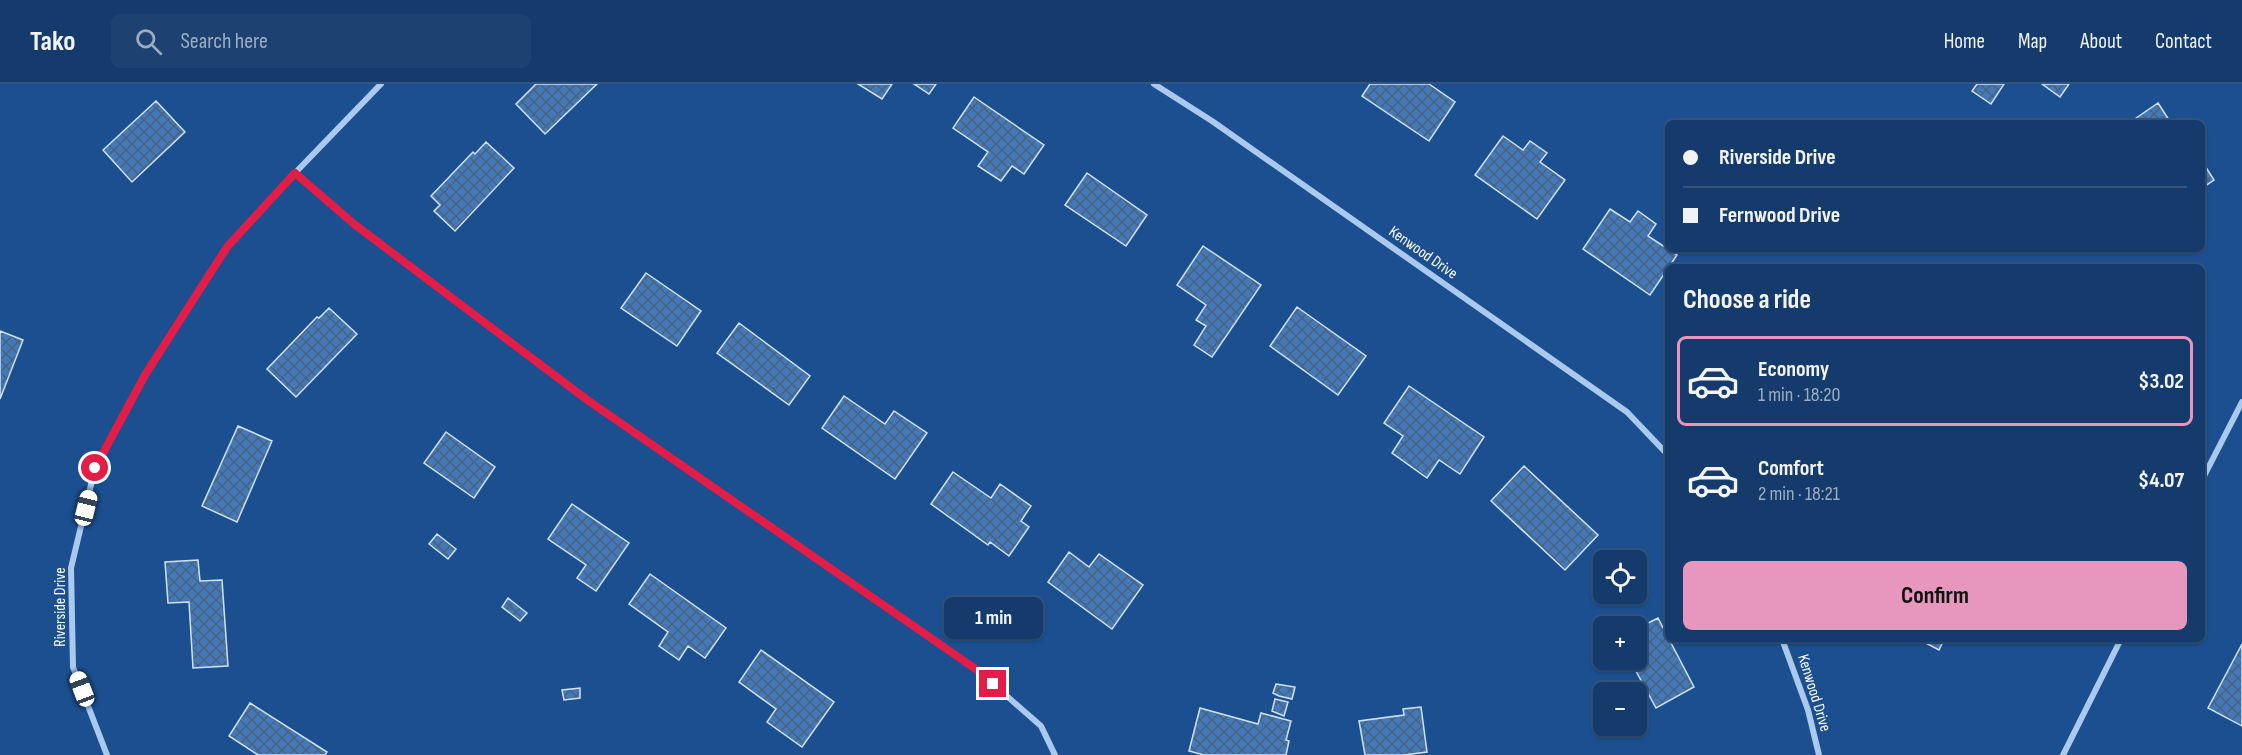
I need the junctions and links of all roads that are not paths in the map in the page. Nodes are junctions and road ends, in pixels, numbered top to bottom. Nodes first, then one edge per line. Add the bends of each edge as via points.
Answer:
1 (381, 84) edge
2 (1154, 84) edge
3 (295, 173) junction
4 (2242, 402) edge
5 (1665, 452) edge
6 (2205, 474) edge
7 (1783, 642) edge
8 (2120, 642) edge
9 (107, 755) edge
10 (1054, 755) edge
11 (1819, 755) edge
12 (2063, 755) edge

1 - 3 street, Riverside Drive
2 - 5 street, Kenwood Drive via 1627,412
3 - 9 street, Riverside Drive via 227,247 145,375 95,468 71,568 74,667
3 - 10 street via 354,224 586,399 977,670 1041,726
4 - 6 street
7 - 11 street, Kenwood Drive via 1808,710
8 - 12 street

